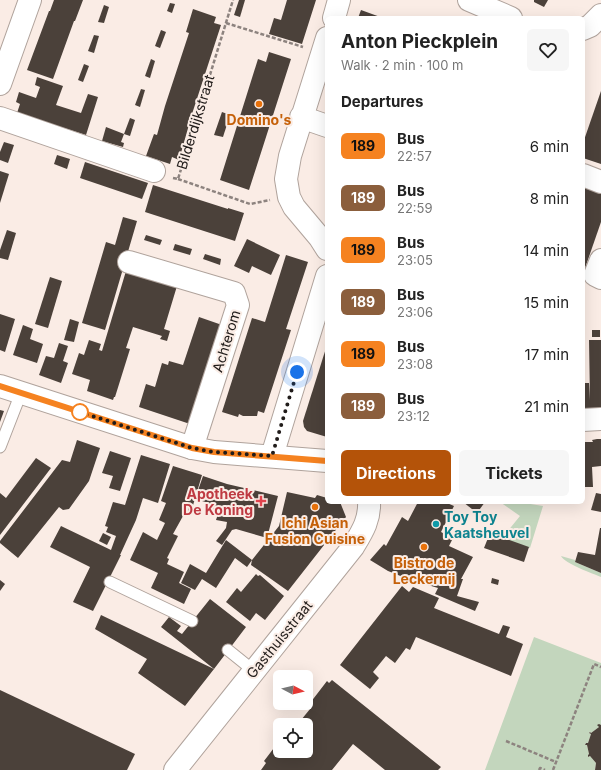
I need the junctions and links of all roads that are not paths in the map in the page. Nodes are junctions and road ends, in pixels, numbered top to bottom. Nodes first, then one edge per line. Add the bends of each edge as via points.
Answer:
1 (30, 0) edge
2 (339, 0) edge
3 (469, 0) edge
4 (601, 15) edge
5 (335, 16) edge
6 (506, 16) edge
7 (585, 28) edge
8 (325, 46) edge
9 (0, 81) edge
10 (0, 118) edge
11 (301, 118) junction
12 (325, 125) edge
13 (154, 171) road end
14 (585, 176) edge
15 (601, 182) edge
16 (325, 246) edge
17 (129, 262) dead end
18 (325, 283) edge
19 (0, 386) edge
20 (21, 393) junction
21 (601, 419) edge
22 (585, 420) edge
23 (0, 447) edge
24 (192, 448) junction
25 (272, 456) junction
26 (325, 461) edge
27 (369, 504) edge
28 (110, 582) dead end
29 (192, 622) dead end
30 (228, 650) dead end
31 (254, 671) junction
32 (175, 770) edge

1 - 9 street
2 - 5 street
3 - 6 street
4 - 7 street
8 - 11 street
10 - 13 street, Bilderdijkstraat
11 - 12 street
11 - 16 street via 286,179 289,197
14 - 15 street
17 - 24 street, Achterom via 234,293 238,305
18 - 25 street
19 - 20 street
20 - 23 lane
20 - 24 street
21 - 22 street
24 - 25 street
25 - 26 street
27 - 31 street, Gasthuisstraat via 366,525 353,546
28 - 29 lane
30 - 31 lane
31 - 32 street, Gasthuisstraat

